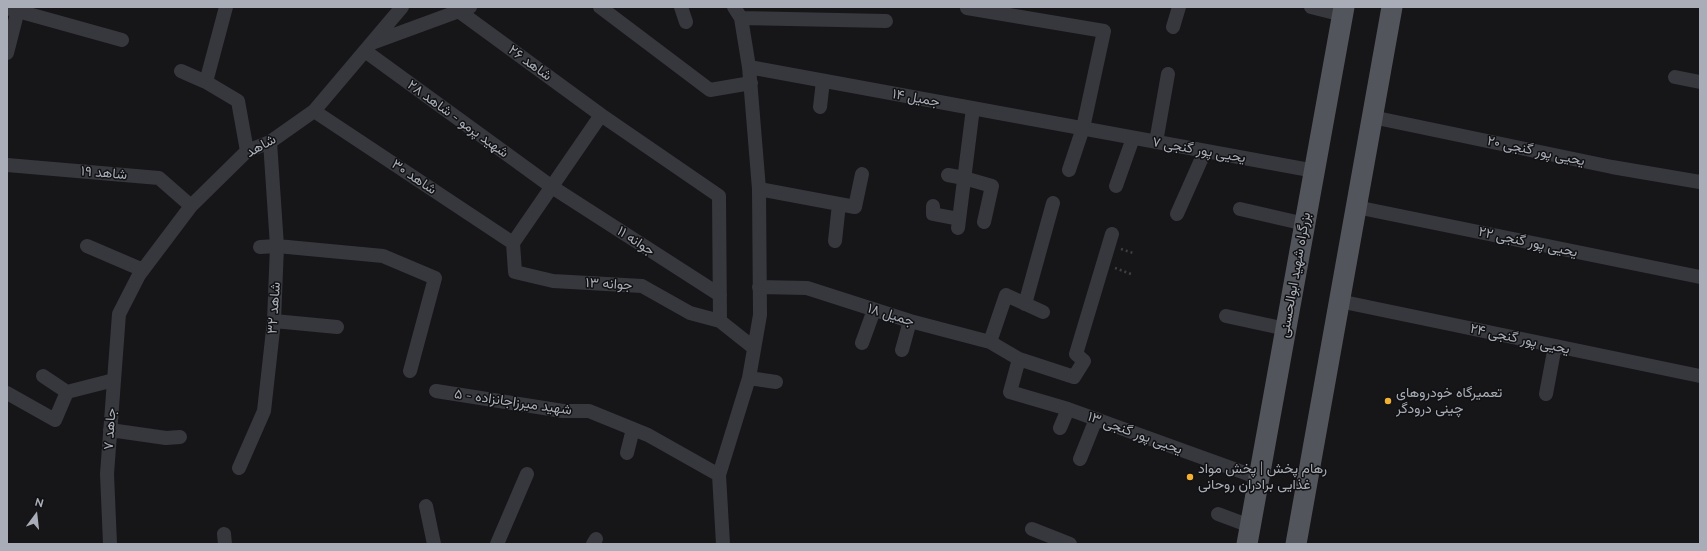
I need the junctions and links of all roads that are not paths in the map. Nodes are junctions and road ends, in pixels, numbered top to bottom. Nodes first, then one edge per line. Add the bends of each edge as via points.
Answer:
1 (226, 7) edge
2 (402, 7) edge
3 (600, 7) edge
4 (681, 7) edge
5 (1179, 7) edge
6 (1311, 7) edge
7 (1392, 7) edge
8 (967, 8) edge
9 (13, 9) edge
10 (465, 9) edge
11 (1344, 11) edge
12 (738, 13) edge
13 (886, 21) dead end
14 (686, 22) dead end
15 (1173, 27) dead end
16 (122, 40) dead end
17 (368, 47) junction
18 (7, 53) edge
19 (749, 67) junction
20 (181, 71) dead end
21 (1168, 74) dead end
22 (1675, 77) dead end
23 (823, 81) junction
24 (206, 82) junction
25 (1700, 82) edge
26 (751, 83) junction
27 (820, 107) dead end
28 (973, 108) junction
29 (314, 110) junction
30 (601, 115) junction
31 (1372, 117) junction
32 (1083, 128) junction
33 (1133, 138) junction
34 (270, 142) junction
35 (1156, 142) junction
36 (247, 151) junction
37 (1205, 151) junction
38 (7, 165) edge
39 (1069, 170) dead end
40 (1314, 171) junction
41 (862, 174) dead end
42 (948, 176) dead end
43 (964, 178) junction
44 (1700, 182) edge
45 (1116, 186) dead end
46 (552, 187) junction
47 (758, 189) junction
48 (1053, 203) dead end
49 (839, 204) junction
50 (191, 206) junction
51 (933, 206) dead end
52 (1356, 207) junction
53 (1240, 209) dead end
54 (1177, 214) dead end
55 (984, 222) dead end
56 (1305, 224) junction
57 (1112, 234) dead end
58 (835, 241) dead end
59 (513, 243) junction
60 (87, 246) dead end
61 (277, 246) junction
62 (260, 247) dead end
63 (143, 270) junction
64 (1700, 277) edge
65 (759, 287) junction
66 (720, 295) junction
67 (1339, 301) junction
68 (1026, 304) junction
69 (874, 310) junction
70 (1043, 312) dead end
71 (119, 314) joint
72 (1226, 316) dead end
73 (274, 321) junction
74 (720, 321) junction
75 (910, 321) junction
76 (337, 327) dead end
77 (1286, 329) junction
78 (990, 342) junction
79 (862, 343) dead end
80 (1555, 346) junction
81 (754, 348) junction
82 (902, 350) dead end
83 (1019, 359) junction
84 (410, 371) dead end
85 (43, 376) dead end
86 (1700, 376) edge
87 (749, 378) junction
88 (114, 380) junction
89 (776, 382) dead end
90 (436, 391) dead end
91 (67, 392) junction
92 (7, 393) edge
93 (1546, 394) dead end
94 (1068, 410) junction
95 (1096, 419) junction
96 (1060, 428) dead end
97 (634, 429) junction
98 (110, 430) junction
99 (180, 437) dead end
100 (627, 453) dead end
101 (1080, 460) dead end
102 (239, 468) dead end
103 (527, 474) dead end
104 (719, 475) junction
105 (1259, 478) junction
106 (426, 506) dead end
107 (1218, 514) dead end
108 (1032, 529) dead end
109 (1248, 535) edge
110 (110, 544) edge
111 (434, 544) edge
112 (497, 544) edge
113 (723, 544) edge
114 (1070, 544) edge
115 (1296, 544) edge

1 - 24 street
2 - 17 street, شاهد
3 - 26 street via 710,90
4 - 14 street
5 - 15 street
6 - 11 street
7 - 31 main road
8 - 32 street via 1104,31
9 - 16 street
9 - 18 street
10 - 17 street
10 - 30 street, شاهد ۲۶
11 - 40 main road, بزرگراه شهید ابوالحسنی
12 - 13 street
12 - 19 street
17 - 29 street, شاهد
17 - 46 street, شهید پرمو - شاهد ۲۸
19 - 23 street, جمیل ۱۴
19 - 26 street
20 - 24 street
21 - 35 street
22 - 25 street
23 - 27 street
23 - 28 street, جمیل ۱۴
24 - 36 street via 238,101
26 - 47 street
28 - 32 street, جمیل ۱۴
28 - 43 street
29 - 34 street, شاهد
29 - 59 street, شاهد ۳۰
30 - 46 street
30 - 66 street, شاهد ۲۶ via 719,196
31 - 44 street, یحیی پور گنجی ۲۰ via 1612,167
31 - 52 main road
32 - 33 street, یحیی پور گنجی ۷
32 - 39 street
33 - 35 street, یحیی پور گنجی ۷
33 - 45 street
34 - 36 street, شاهد
34 - 61 street, شاهد ۳۲
35 - 37 street, یحیی پور گنجی ۷
36 - 50 street, شاهد
37 - 40 street, یحیی پور گنجی ۷
37 - 54 street
38 - 50 street, شاهد ۱۹ via 159,178
40 - 56 main road, بزرگراه شهید ابوالحسنی
41 - 49 street via 855,207
42 - 43 street
43 - 51 street via 959,223 933,214
43 - 55 street via 992,186
46 - 59 street
46 - 66 street, جوانه ۱۱
47 - 49 street
47 - 65 street
48 - 68 street
49 - 58 street
50 - 63 street, شاهد
52 - 64 street, یحیی پور گنجی ۲۲
52 - 67 main road
53 - 56 street
56 - 77 main road, بزرگراه شهید ابوالحسنی
57 - 83 street, جمیل ۱۸ via 1076,354 1084,360 1074,377
59 - 74 street, جوانه ۱۳ via 515,272 553,281 642,286 690,313
60 - 63 street
61 - 62 street
61 - 73 street, شاهد ۳۲
61 - 84 street via 382,256 435,278
63 - 71 street, شاهد
65 - 69 street, جمیل ۱۸ via 808,288
65 - 81 street via 760,315
66 - 74 street
67 - 80 street, یحیی پور گنجی ۲۴
67 - 115 main road
68 - 70 street
68 - 78 street via 1006,294
69 - 75 street, جمیل ۱۸
69 - 79 street
71 - 88 street, جاهد ۷
72 - 77 street
73 - 76 street
73 - 102 street, شاهد ۳۲ via 264,411
74 - 81 street
75 - 78 street, جمیل ۱۸
75 - 82 street
77 - 105 main road, بزرگراه شهید ابوالحسنی
78 - 83 street, جمیل ۱۸
80 - 86 street, یحیی پور گنجی ۲۴
80 - 93 street
81 - 87 street
83 - 94 street, یحیی پور گنجی ۱۳ via 1010,392
85 - 91 street
87 - 89 street
87 - 104 street
88 - 91 street
88 - 98 street, جاهد ۷
90 - 97 street, شهید میرزاجانزاده - ۵ via 563,411 589,411
91 - 92 street via 55,420
94 - 95 street, یحیی پور گنجی ۱۳
94 - 96 street
95 - 101 street
95 - 105 street, یحیی پور گنجی ۱۳
97 - 100 street
97 - 104 street, شهید میرزاجانزاده - ۵
98 - 99 street via 166,438
98 - 110 street, جاهد ۷ via 107,474
103 - 112 street
104 - 113 street
105 - 109 main road, بزرگراه شهید ابوالحسنی
106 - 111 street
107 - 109 street
108 - 114 street

